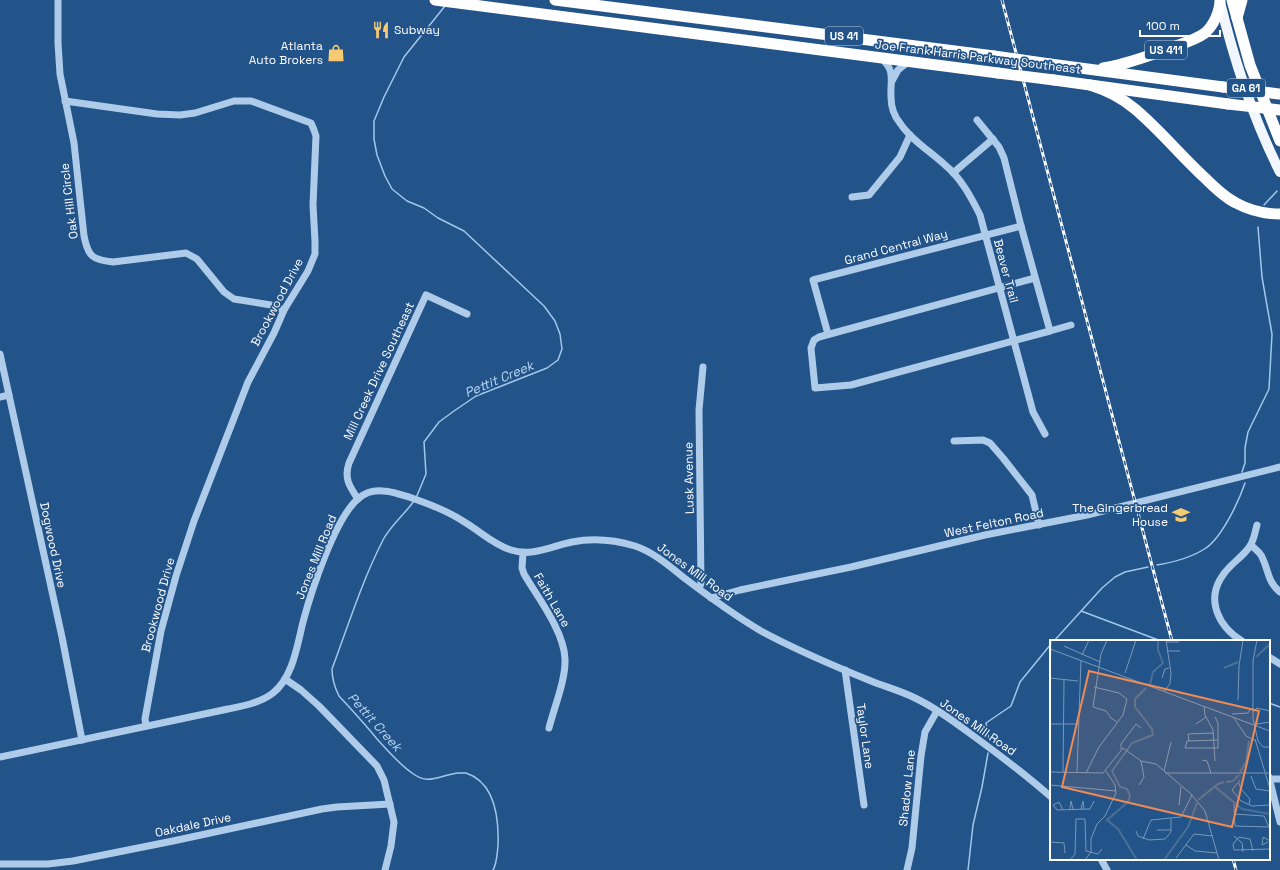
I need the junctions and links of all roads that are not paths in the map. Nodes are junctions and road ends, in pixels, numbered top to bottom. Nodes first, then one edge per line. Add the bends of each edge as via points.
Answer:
1 (58, 0) edge
2 (435, 0) edge
3 (555, 0) edge
4 (1232, 0) edge
5 (1242, 0) edge
6 (568, 1) edge
7 (1221, 3) edge
8 (566, 17) junction
9 (1237, 20) junction
10 (881, 58) junction
11 (910, 61) junction
12 (1091, 70) junction
13 (892, 81) junction
14 (1090, 85) junction
15 (1279, 94) edge
16 (66, 101) junction
17 (1280, 110) edge
18 (977, 120) dead end
19 (910, 135) junction
20 (993, 139) junction
21 (1280, 141) edge
22 (1280, 172) edge
23 (953, 173) junction
24 (852, 197) dead end
25 (1280, 214) edge
26 (1021, 226) junction
27 (985, 235) junction
28 (1035, 278) junction
29 (999, 288) junction
30 (284, 310) junction
31 (467, 314) dead end
32 (1071, 325) dead end
33 (1050, 331) junction
34 (828, 334) junction
35 (1014, 341) junction
36 (0, 354) edge
37 (703, 367) dead end
38 (9, 395) junction
39 (0, 396) edge
40 (1045, 434) dead end
41 (954, 441) dead end
42 (1280, 468) edge
43 (358, 499) junction
44 (1038, 525) junction
45 (1257, 525) dead end
46 (1251, 545) junction
47 (523, 553) junction
48 (699, 588) junction
49 (1280, 592) edge
50 (711, 598) junction
51 (1241, 640) edge
52 (1270, 658) edge
53 (1280, 664) edge
54 (845, 670) junction
55 (285, 679) junction
56 (937, 710) junction
57 (146, 726) junction
58 (549, 728) dead end
59 (82, 740) junction
60 (0, 757) edge
61 (1270, 778) edge
62 (1280, 779) edge
63 (1270, 782) edge
64 (1050, 797) edge
65 (390, 804) junction
66 (864, 806) dead end
67 (1280, 822) edge
68 (1102, 860) edge
69 (0, 864) edge
70 (385, 870) edge
71 (907, 870) edge
72 (1107, 870) edge

1 - 16 street, Oak Hill Circle via 60,74
2 - 8 highway, Joe Frank Harris Parkway Southeast / US 41
3 - 6 highway, Joe Frank Harris Parkway Southeast / US 41
4 - 9 highway
5 - 9 highway
6 - 8 street
6 - 12 highway, Joe Frank Harris Parkway Southeast / US 41, bridge
7 - 12 highway, US 411 via 1206,32 1197,38 1138,59
7 - 22 main road, GA 61 via 1232,51 1242,80
8 - 10 highway, Joe Frank Harris Parkway Southeast / US 41
9 - 21 highway via 1250,65
10 - 11 highway, Joe Frank Harris Parkway Southeast / US 41
10 - 13 street, Beaver Trail via 890,68
11 - 13 street via 898,70
11 - 14 highway, Joe Frank Harris Parkway Southeast / US 41, bridge
12 - 15 highway, Joe Frank Harris Parkway Southeast / US 41, bridge
13 - 19 street, Beaver Trail via 894,111 899,123
14 - 17 highway, Joe Frank Harris Parkway Southeast / US 41, bridge
14 - 25 highway via 1114,95 1135,109 1227,198 1248,208
16 - 30 street, Oak Hill Circle via 74,143 84,236 86,248 91,256 101,261 113,262 186,254 197,259 224,292 234,299
16 - 30 street, Brookwood Drive via 180,115 195,113 234,100 251,101 311,124 316,136 313,205 315,254 308,271
18 - 20 street
19 - 23 street, Beaver Trail
19 - 24 street via 900,157 869,194
20 - 23 street
20 - 26 street via 1004,158
23 - 27 street, Beaver Trail via 970,194 980,215
26 - 27 street, Grand Central Way
26 - 28 street
27 - 29 street, Beaver Trail
27 - 34 street, Grand Central Way via 813,280
28 - 29 street
28 - 33 street
29 - 34 street
29 - 35 street, Beaver Trail
30 - 57 street, Brookwood Drive via 248,382 194,521 161,631 145,719
31 - 43 street, Mill Creek Drive Southeast via 426,295 349,463 348,482
32 - 33 street
33 - 35 street
34 - 35 street via 814,340 811,348 815,388 851,385
35 - 40 street, Beaver Trail via 1033,412
36 - 38 street, Dogwood Drive
37 - 48 street, Lusk Avenue via 699,410
38 - 39 street
38 - 59 street, Dogwood Drive
41 - 44 street via 983,440 990,443 1032,494
42 - 44 street, West Felton Road
43 - 47 street, Jones Mill Road via 376,491 399,494 459,518 502,547
43 - 55 street, Jones Mill Road via 345,514 329,548
44 - 50 street, West Felton Road
45 - 46 street
46 - 49 street via 1263,559 1271,582
46 - 51 street via 1223,574 1215,594 1221,622
47 - 48 street, Jones Mill Road via 581,540 617,542 649,552
47 - 58 street, Faith Lane via 524,574 559,632 566,658 564,675
48 - 50 street, Jones Mill Road
50 - 54 street, Jones Mill Road via 761,631
52 - 53 street
54 - 56 street, Jones Mill Road via 916,698
54 - 66 street, Taylor Lane
55 - 57 street, Jones Mill Road via 273,693 256,702
55 - 65 street via 319,706 377,766 384,780
56 - 64 street, Jones Mill Road via 1001,756
56 - 71 street, Shadow Lane via 925,732 920,756 912,848
57 - 59 street, Jones Mill Road
59 - 60 street, Jones Mill Road
61 - 62 street
63 - 67 street
65 - 69 street, Oakdale Drive via 322,809 73,861
65 - 70 street via 394,822
68 - 72 street

